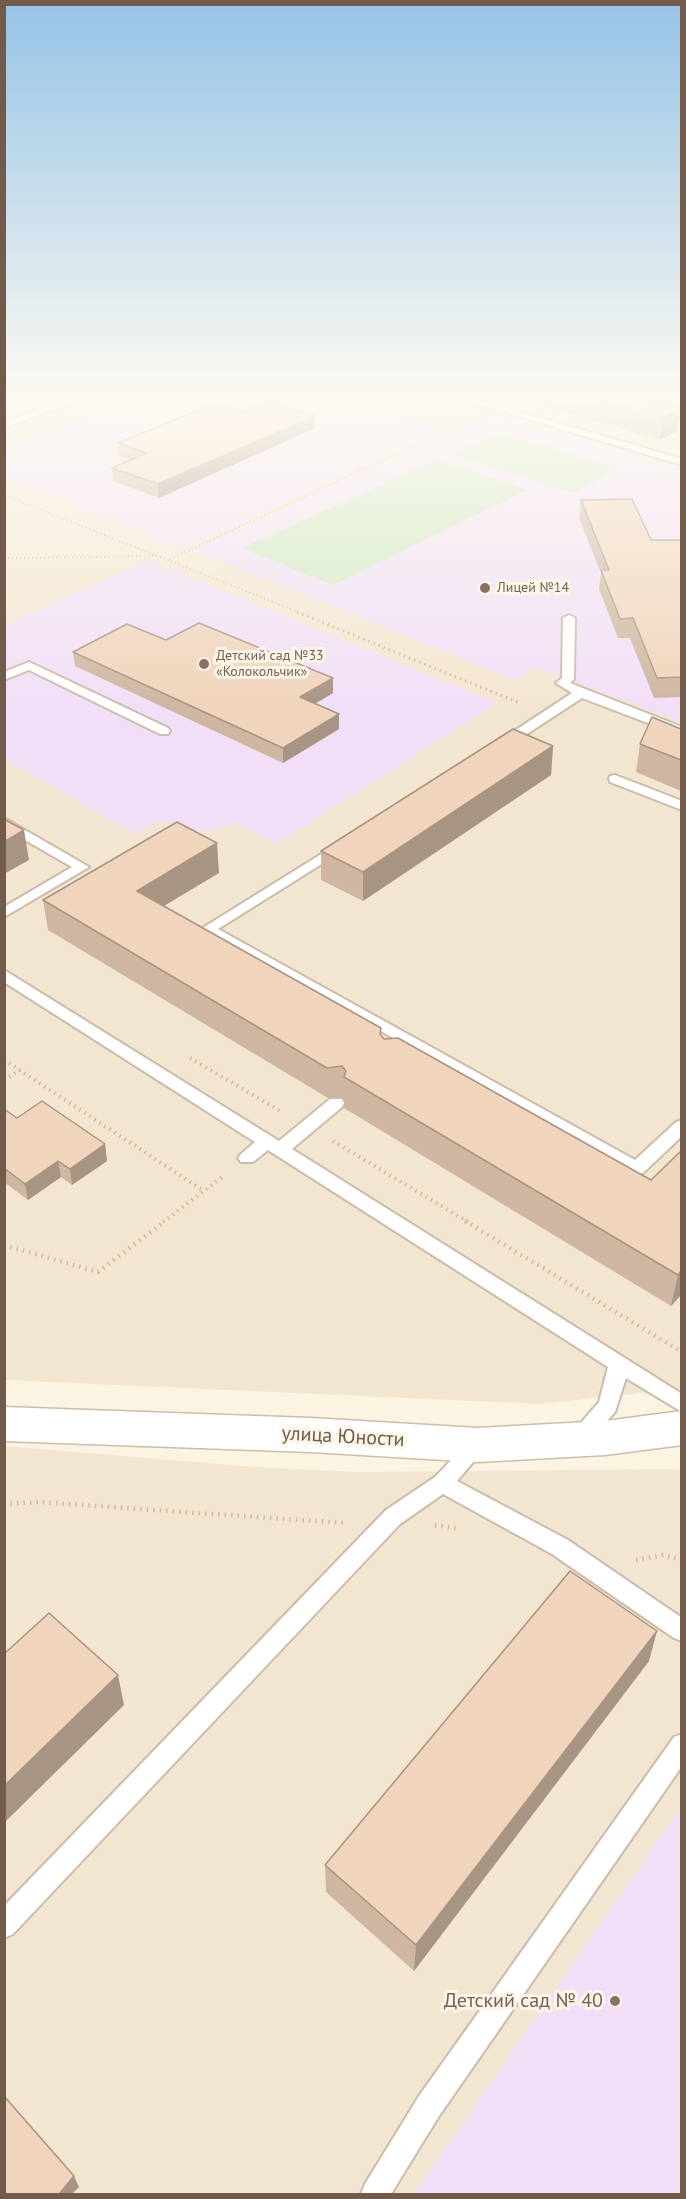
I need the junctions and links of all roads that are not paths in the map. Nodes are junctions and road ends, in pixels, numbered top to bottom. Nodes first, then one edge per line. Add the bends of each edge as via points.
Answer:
1 (569, 618) dead end
2 (4, 677) edge
3 (581, 693) junction
4 (164, 731) dead end
5 (681, 732) edge
6 (489, 753) edge
7 (615, 779) dead end
8 (681, 806) edge
9 (4, 822) edge
10 (349, 841) edge
11 (4, 913) edge
12 (4, 975) edge
13 (415, 1044) junction
14 (398, 1057) edge
15 (336, 1103) dead end
16 (681, 1126) edge
17 (274, 1145) junction
18 (247, 1158) road end
19 (618, 1362) junction
20 (681, 1404) edge
21 (6, 1427) edge
22 (681, 1428) edge
23 (579, 1439) junction
24 (478, 1445) junction
25 (442, 1483) junction
26 (681, 1632) edge
27 (681, 1745) edge
28 (4, 1925) edge
29 (375, 2194) edge

1 - 3 lane via 568,679 562,683
2 - 4 lane via 29,666
3 - 5 lane
3 - 6 lane
7 - 8 lane
9 - 11 lane via 82,867
10 - 13 lane via 208,929
12 - 17 lane
13 - 14 lane
13 - 16 lane via 637,1169
15 - 17 lane via 308,1127
17 - 18 lane
17 - 19 lane
19 - 20 lane
19 - 23 lane via 608,1406
21 - 24 street, улица Юности via 311,1435
22 - 23 street, улица Юности
23 - 24 street, улица Юности
24 - 25 lane
25 - 26 lane via 560,1547
25 - 28 lane via 393,1517
27 - 29 lane via 429,2106

